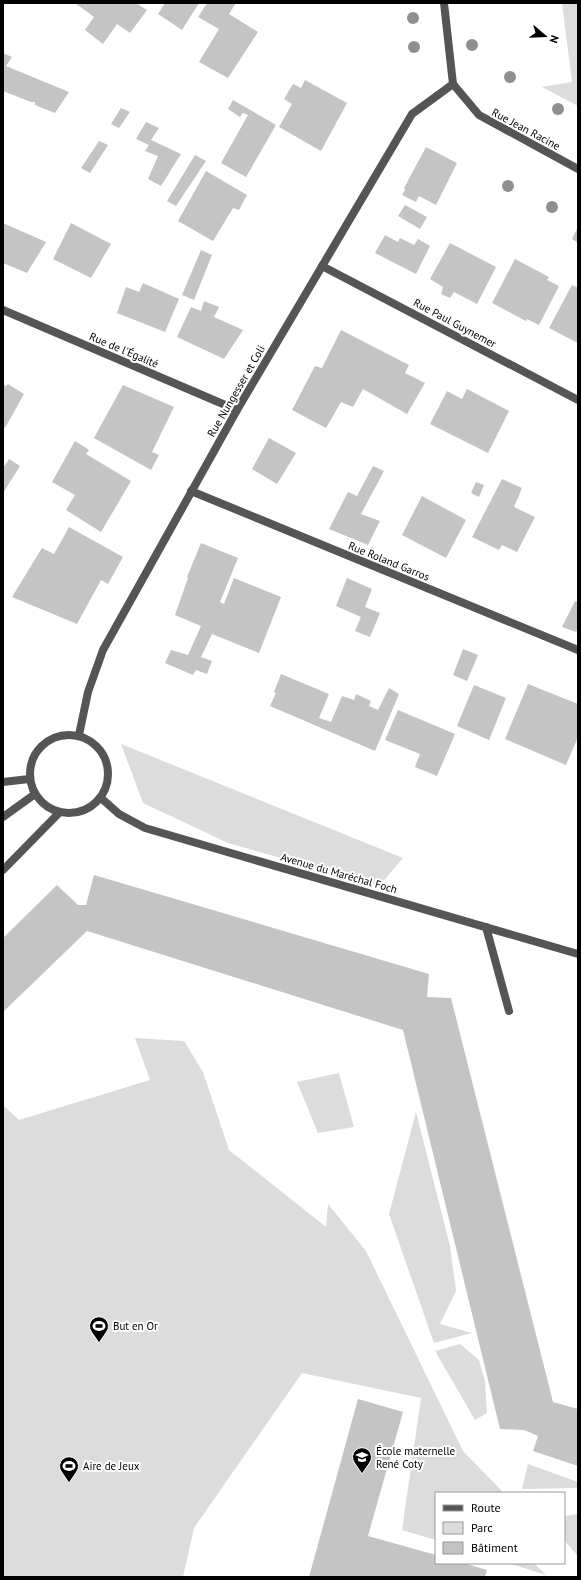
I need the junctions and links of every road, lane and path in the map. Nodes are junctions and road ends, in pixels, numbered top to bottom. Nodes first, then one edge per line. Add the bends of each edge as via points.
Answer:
1 (444, 3) edge
2 (453, 84) junction
3 (578, 169) edge
4 (322, 266) junction
5 (3, 310) edge
6 (578, 400) edge
7 (237, 410) junction
8 (191, 491) junction
9 (578, 650) edge
10 (79, 735) junction
11 (30, 780) junction
12 (3, 782) edge
13 (35, 794) junction
14 (101, 798) junction
15 (59, 813) junction
16 (3, 817) edge
17 (3, 870) edge
18 (486, 927) junction
19 (578, 954) edge
20 (509, 1011) dead end

1 - 2 street
2 - 3 street, Rue Jean Racine via 479,115
2 - 4 street, Rue Nungesser et Coli via 412,114
4 - 6 street, Rue Paul Guynemer
4 - 7 street, Rue Nungesser et Coli
5 - 7 street, Rue de l'Égalité
7 - 8 street, Rue Nungesser et Coli
8 - 9 street, Rue Roland Garros
8 - 10 street, Rue Nungesser et Coli via 103,650 88,692
10 - 11 street via 63,734 48,740 37,750 30,764
10 - 14 street via 93,742 103,754 109,768 108,784
11 - 12 street
11 - 13 street
13 - 15 street via 45,806
13 - 16 street
14 - 15 street via 90,808 75,814
14 - 18 street, Avenue du Maréchal Foch via 119,814 145,828
15 - 17 street
18 - 19 street, Avenue du Maréchal Foch
18 - 20 street

